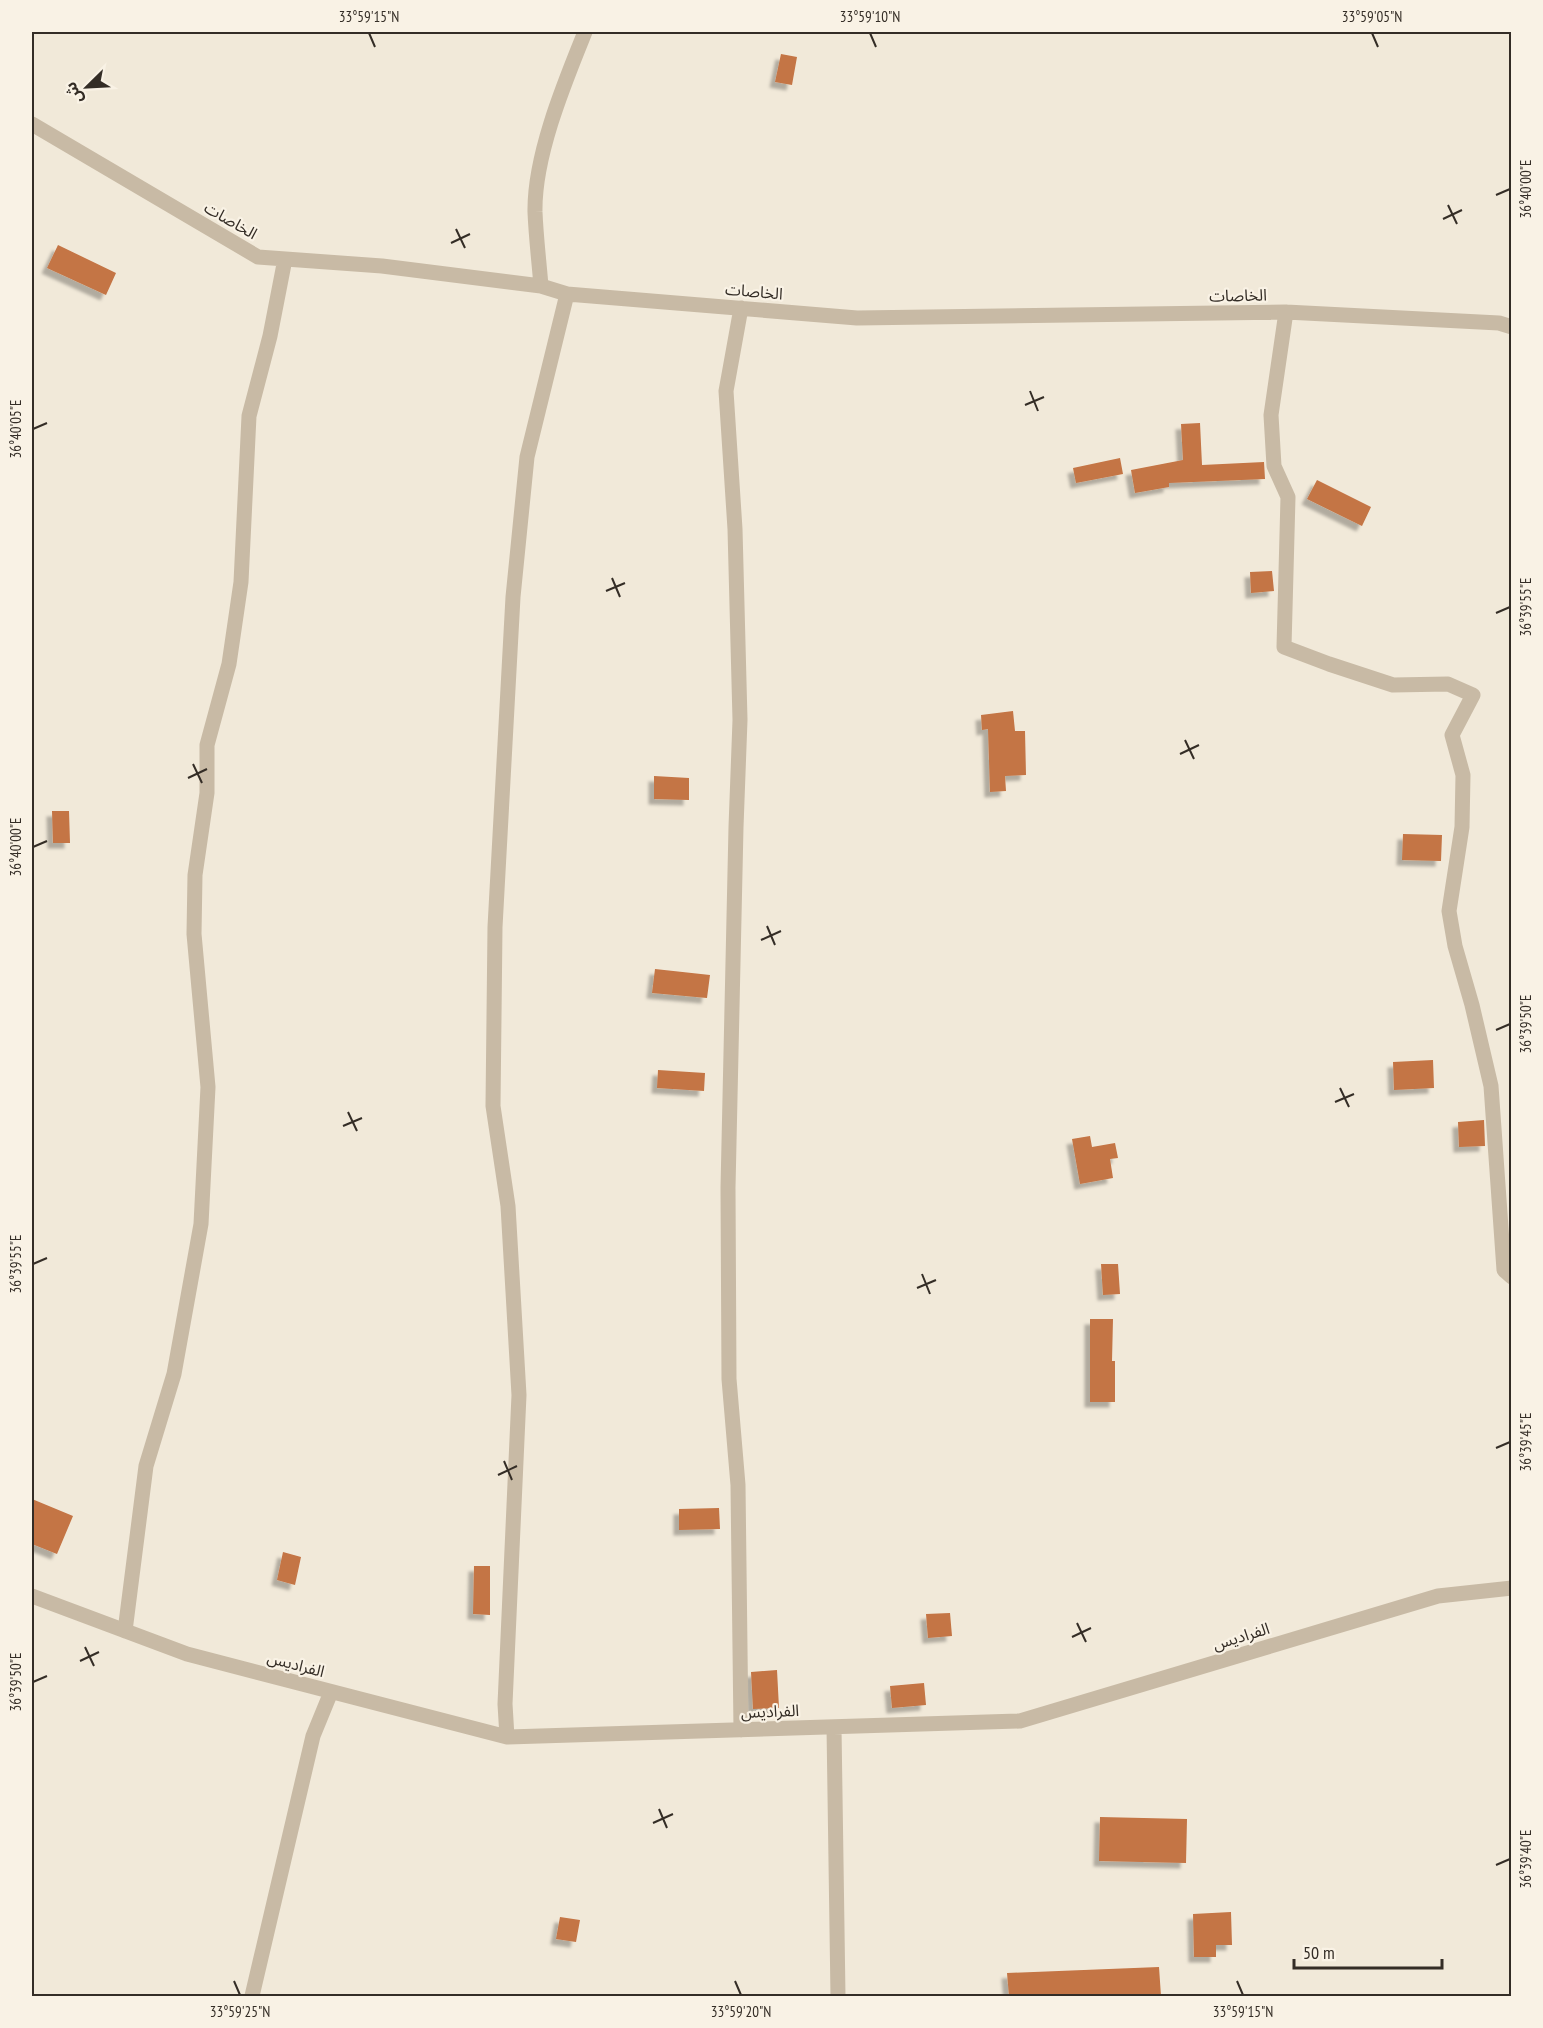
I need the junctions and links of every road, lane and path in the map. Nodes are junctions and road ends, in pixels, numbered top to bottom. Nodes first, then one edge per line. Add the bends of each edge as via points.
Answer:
1 (585, 32) edge
2 (32, 124) edge
3 (285, 259) junction
4 (541, 286) junction
5 (567, 294) junction
6 (741, 308) junction
7 (1286, 312) junction
8 (1512, 327) edge
9 (1512, 1277) edge
10 (1512, 1588) edge
11 (32, 1596) edge
12 (124, 1631) junction
13 (331, 1692) junction
14 (834, 1727) junction
15 (741, 1730) junction
16 (507, 1737) junction
17 (252, 1996) edge
18 (838, 1996) edge

1 - 4 street via 541,160 535,211
2 - 3 street, الخاصات via 258,257
3 - 4 street, الخاصات via 382,266
3 - 12 street via 249,416 241,582 229,664 207,745 207,792 195,875 194,934 208,1087 201,1224 174,1374 146,1467
4 - 5 street, الخاصات
5 - 6 street, الخاصات
5 - 16 street via 527,457 513,597 495,927 493,1106 508,1206 519,1395 505,1704
6 - 7 street, الخاصات via 857,318
6 - 15 street via 726,391 735,529 740,720 728,1224 729,1379 738,1485
7 - 8 street, الخاصات via 1499,323
7 - 9 street via 1271,415 1274,466 1288,497 1284,648 1394,685 1448,684 1473,695 1452,735 1463,775 1462,827 1449,910 1491,1086 1504,1270
10 - 14 street, الفراديس via 1438,1596 1020,1721
11 - 12 street, الفراديس
12 - 13 street, الفراديس via 187,1654
13 - 16 street, الفراديس
13 - 17 street via 313,1736
14 - 15 street, الفراديس
14 - 18 street
15 - 16 street, الفراديس

